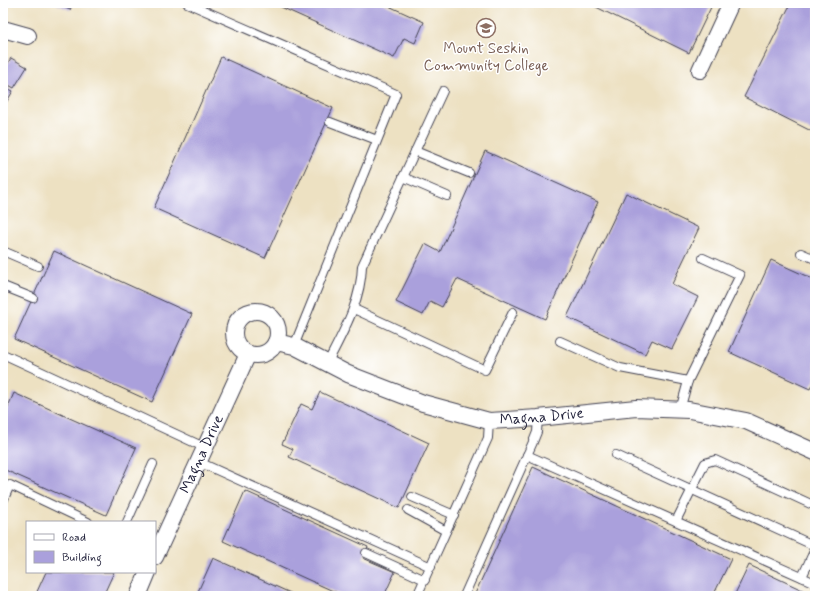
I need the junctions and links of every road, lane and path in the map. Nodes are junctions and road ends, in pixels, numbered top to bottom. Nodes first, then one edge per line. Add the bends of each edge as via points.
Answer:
1 (187, 3) edge
2 (731, 3) edge
3 (3, 29) edge
4 (28, 36) dead end
5 (700, 70) dead end
6 (444, 90) dead end
7 (330, 122) dead end
8 (377, 140) junction
9 (415, 151) junction
10 (469, 173) dead end
11 (403, 177) junction
12 (447, 196) dead end
13 (3, 251) edge
14 (800, 252) dead end
15 (703, 258) dead end
16 (815, 259) edge
17 (38, 266) dead end
18 (3, 286) edge
19 (33, 298) dead end
20 (354, 310) junction
21 (513, 312) dead end
22 (560, 341) dead end
23 (276, 342) junction
24 (294, 346) junction
25 (3, 354) edge
26 (248, 354) junction
27 (327, 364) junction
28 (688, 381) junction
29 (680, 410) junction
30 (538, 418) junction
31 (489, 421) junction
32 (815, 452) edge
33 (616, 454) dead end
34 (202, 455) junction
35 (527, 455) junction
36 (153, 464) dead end
37 (693, 490) junction
38 (412, 497) dead end
39 (3, 501) edge
40 (815, 506) edge
41 (408, 510) dead end
42 (454, 515) junction
43 (86, 521) edge
44 (127, 521) edge
45 (676, 521) junction
46 (446, 531) junction
47 (815, 546) edge
48 (815, 549) edge
49 (156, 553) edge
50 (366, 553) dead end
51 (430, 567) junction
52 (148, 573) edge
53 (802, 577) junction
54 (425, 580) junction
55 (815, 583) edge
56 (138, 596) edge
57 (417, 596) edge
58 (464, 596) edge

1 - 8 lane via 396,94
2 - 5 street
3 - 4 street
6 - 9 lane
7 - 8 lane
8 - 24 lane
9 - 10 lane
9 - 11 lane
11 - 12 lane
11 - 20 lane via 362,266 362,278
13 - 17 lane
14 - 16 lane
15 - 28 lane via 740,275
18 - 19 lane
20 - 21 lane via 485,370
20 - 27 lane
22 - 28 lane via 620,368
23 - 24 street, Magna Drive
23 - 26 street via 272,348 261,354
23 - 26 street via 278,328 269,315 255,310 248,312 241,316 234,329 237,344
24 - 27 street, Magna Drive
25 - 34 lane
26 - 34 street, Magna Drive
27 - 31 street, Magna Drive via 423,403
28 - 29 lane
29 - 30 street, Magna Drive via 636,408
29 - 32 street, Magna Drive via 746,421
30 - 31 street, Magna Drive
30 - 35 lane via 537,432
31 - 42 lane via 488,438
33 - 37 lane
34 - 49 street, Magna Drive
34 - 51 lane
35 - 45 lane
35 - 58 lane
36 - 44 lane
37 - 40 lane via 705,463 715,460
37 - 45 lane
37 - 47 lane
38 - 42 lane
39 - 43 lane via 10,485
41 - 46 lane
42 - 46 lane
45 - 53 lane
46 - 51 lane
48 - 53 lane
50 - 54 lane
51 - 54 lane
52 - 56 street
53 - 55 lane
54 - 57 lane

